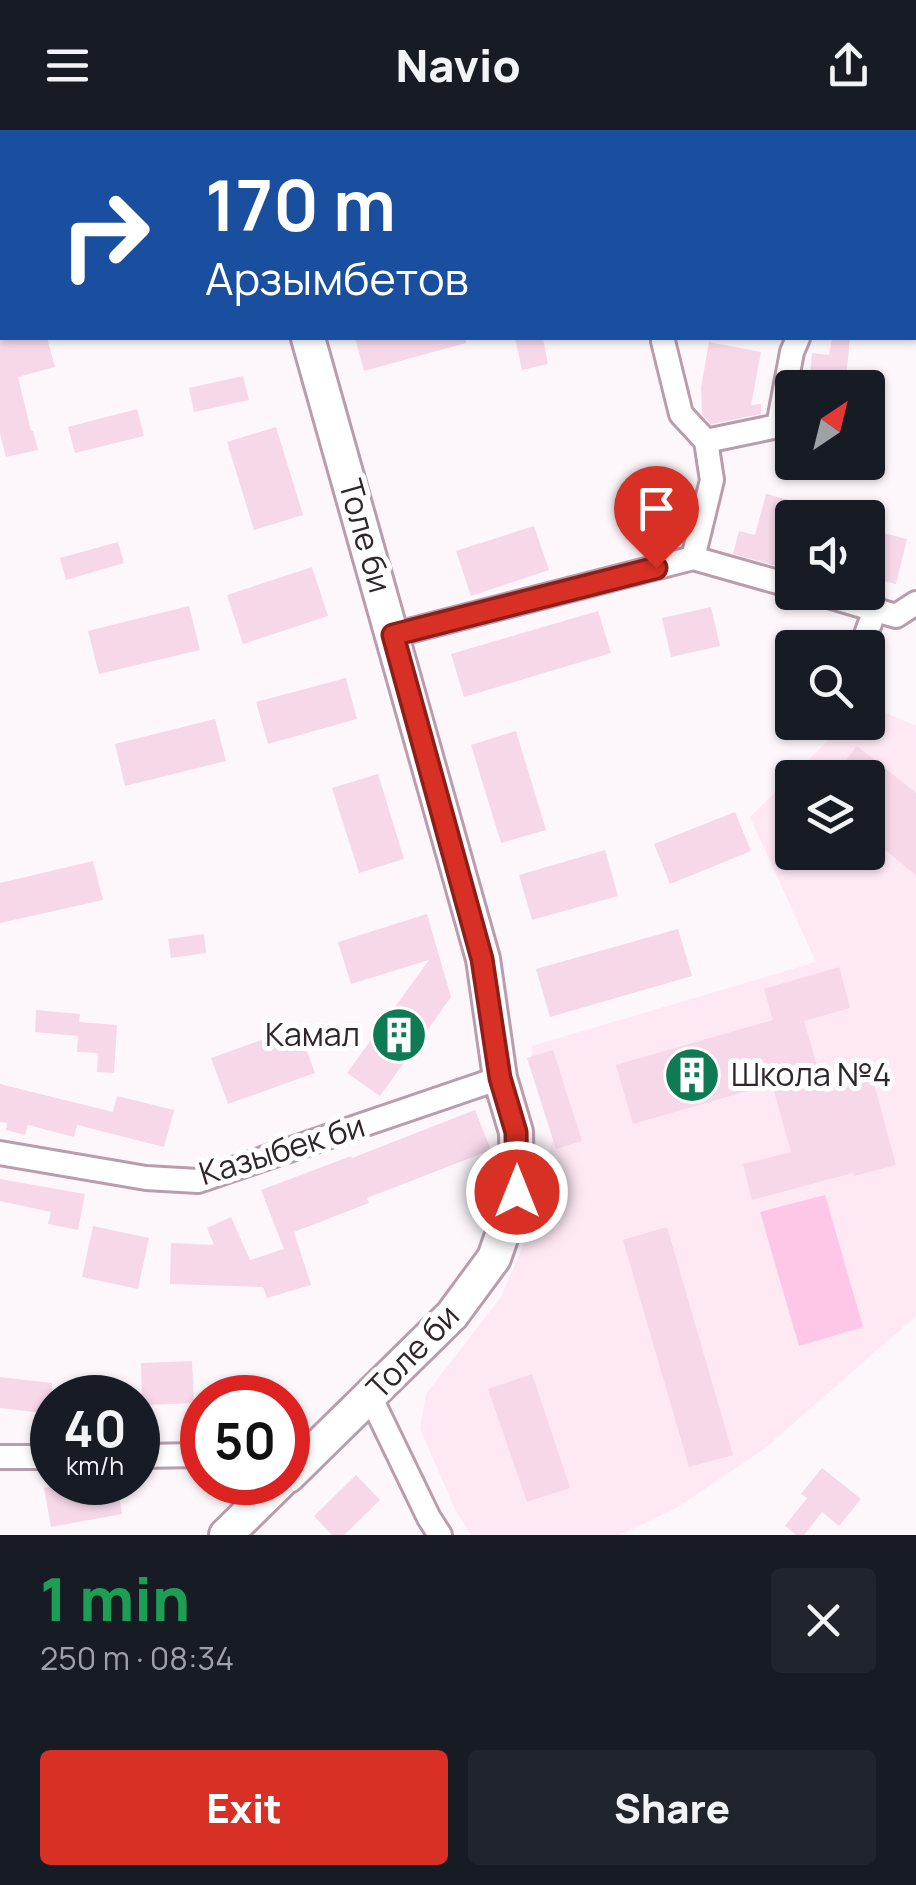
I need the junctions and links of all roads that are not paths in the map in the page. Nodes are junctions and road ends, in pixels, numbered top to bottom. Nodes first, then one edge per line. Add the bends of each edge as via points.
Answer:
1 (309, 340) edge
2 (663, 340) dead end
3 (797, 340) edge
4 (706, 442) junction
5 (693, 558) junction
6 (775, 581) edge
7 (916, 602) edge
8 (875, 610) joint
9 (867, 630) edge
10 (393, 635) junction
11 (500, 1078) junction
12 (0, 1152) edge
13 (370, 1396) junction
14 (310, 1448) edge
15 (0, 1457) edge
16 (30, 1457) edge
17 (257, 1505) edge
18 (430, 1529) edge
19 (226, 1535) edge

1 - 10 main road, Толе би
2 - 4 street via 681,414
3 - 4 street via 778,426
4 - 5 street via 712,480
5 - 6 street
5 - 10 street
7 - 8 street via 896,616
8 - 9 street
10 - 11 main road, Толе би via 482,959
11 - 12 street, Казыбек би via 198,1181
11 - 13 main road, Толе би via 516,1132 517,1192 494,1258 452,1316
13 - 14 main road, Толе би
13 - 18 street
15 - 16 street
17 - 19 main road

